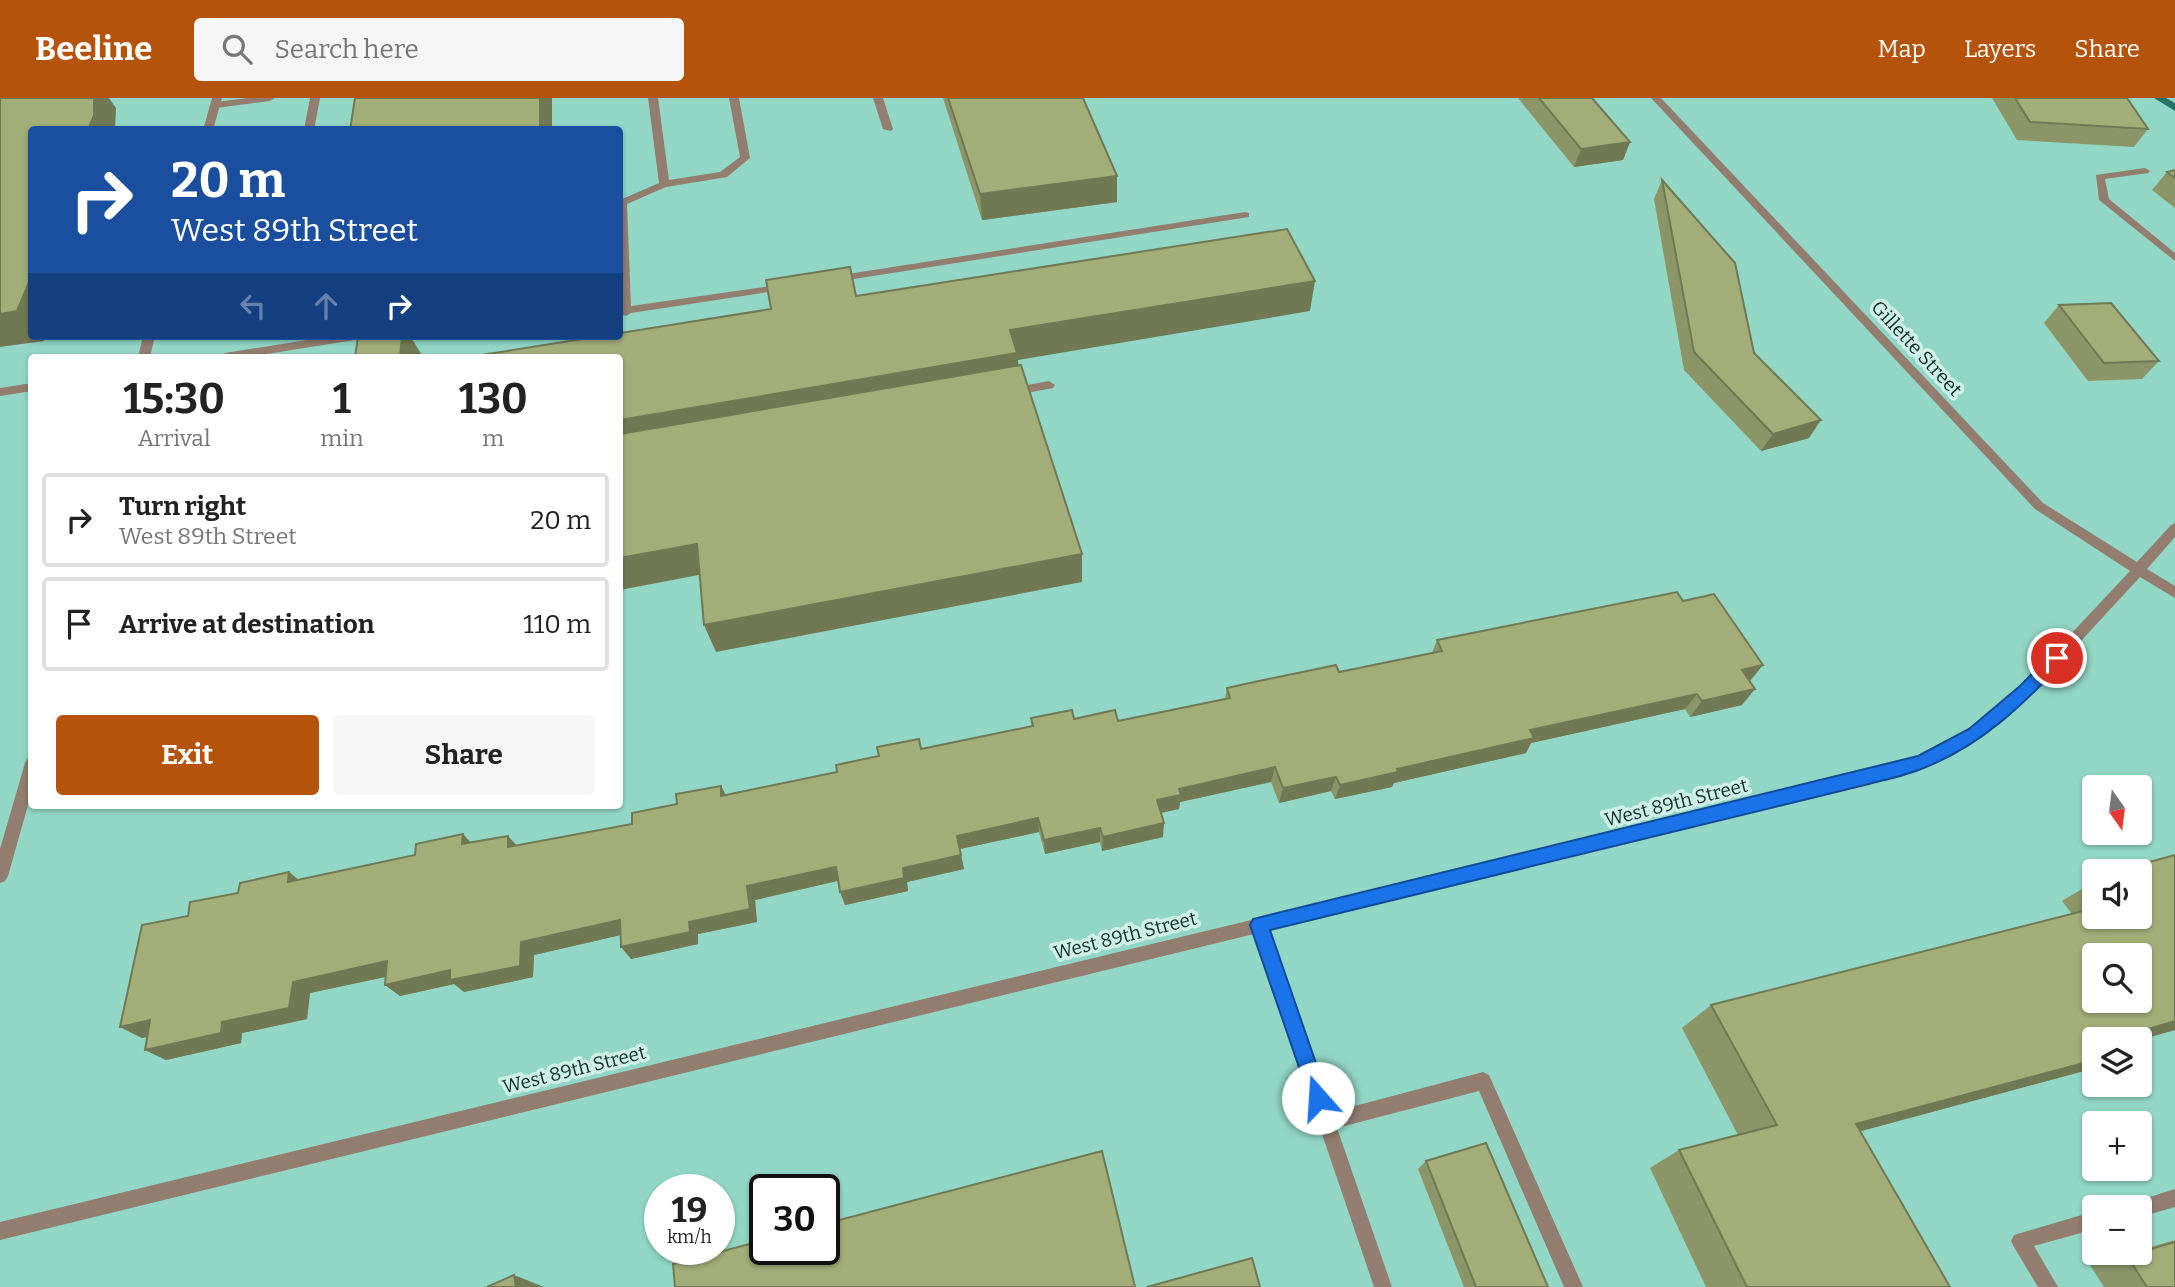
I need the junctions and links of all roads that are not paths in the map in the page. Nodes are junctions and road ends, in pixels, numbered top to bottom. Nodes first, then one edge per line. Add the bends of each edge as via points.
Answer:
1 (270, 98) edge
2 (315, 98) edge
3 (653, 98) edge
4 (734, 98) edge
5 (878, 98) edge
6 (1656, 98) edge
7 (216, 101) edge
8 (209, 126) edge
9 (310, 126) edge
10 (888, 129) dead end
11 (2145, 171) dead end
12 (664, 184) junction
13 (623, 203) edge
14 (1245, 215) dead end
15 (2175, 258) edge
16 (819, 281) edge
17 (791, 286) edge
18 (623, 312) edge
19 (330, 340) edge
20 (244, 354) edge
21 (1049, 385) dead end
22 (28, 388) edge
23 (0, 392) edge
24 (995, 395) edge
25 (2175, 528) edge
26 (2137, 569) junction
27 (2175, 593) edge
28 (28, 777) edge
29 (1, 870) edge
30 (1259, 925) junction
31 (1326, 1122) junction
32 (2175, 1198) edge
33 (2152, 1205) edge
34 (2082, 1224) edge
35 (0, 1231) edge
36 (1383, 1287) edge
37 (1574, 1287) edge
38 (2049, 1287) edge

1 - 7 street
2 - 9 street
3 - 12 street
4 - 12 street via 746,158 723,175
5 - 10 street
6 - 26 street, Gillette Street via 2039,506
7 - 8 street
11 - 15 street via 2100,177 2104,200
12 - 13 street
14 - 16 street
17 - 18 street
19 - 20 street
21 - 24 street
22 - 23 street
25 - 26 street, West 89th Street
26 - 27 street, Gillette Street
26 - 30 street, West 89th Street via 2026,691 1975,734 1922,762
28 - 29 street
30 - 31 street
30 - 35 street, West 89th Street
31 - 36 street
31 - 37 street via 1483,1081
32 - 33 street
34 - 38 street via 2020,1241

